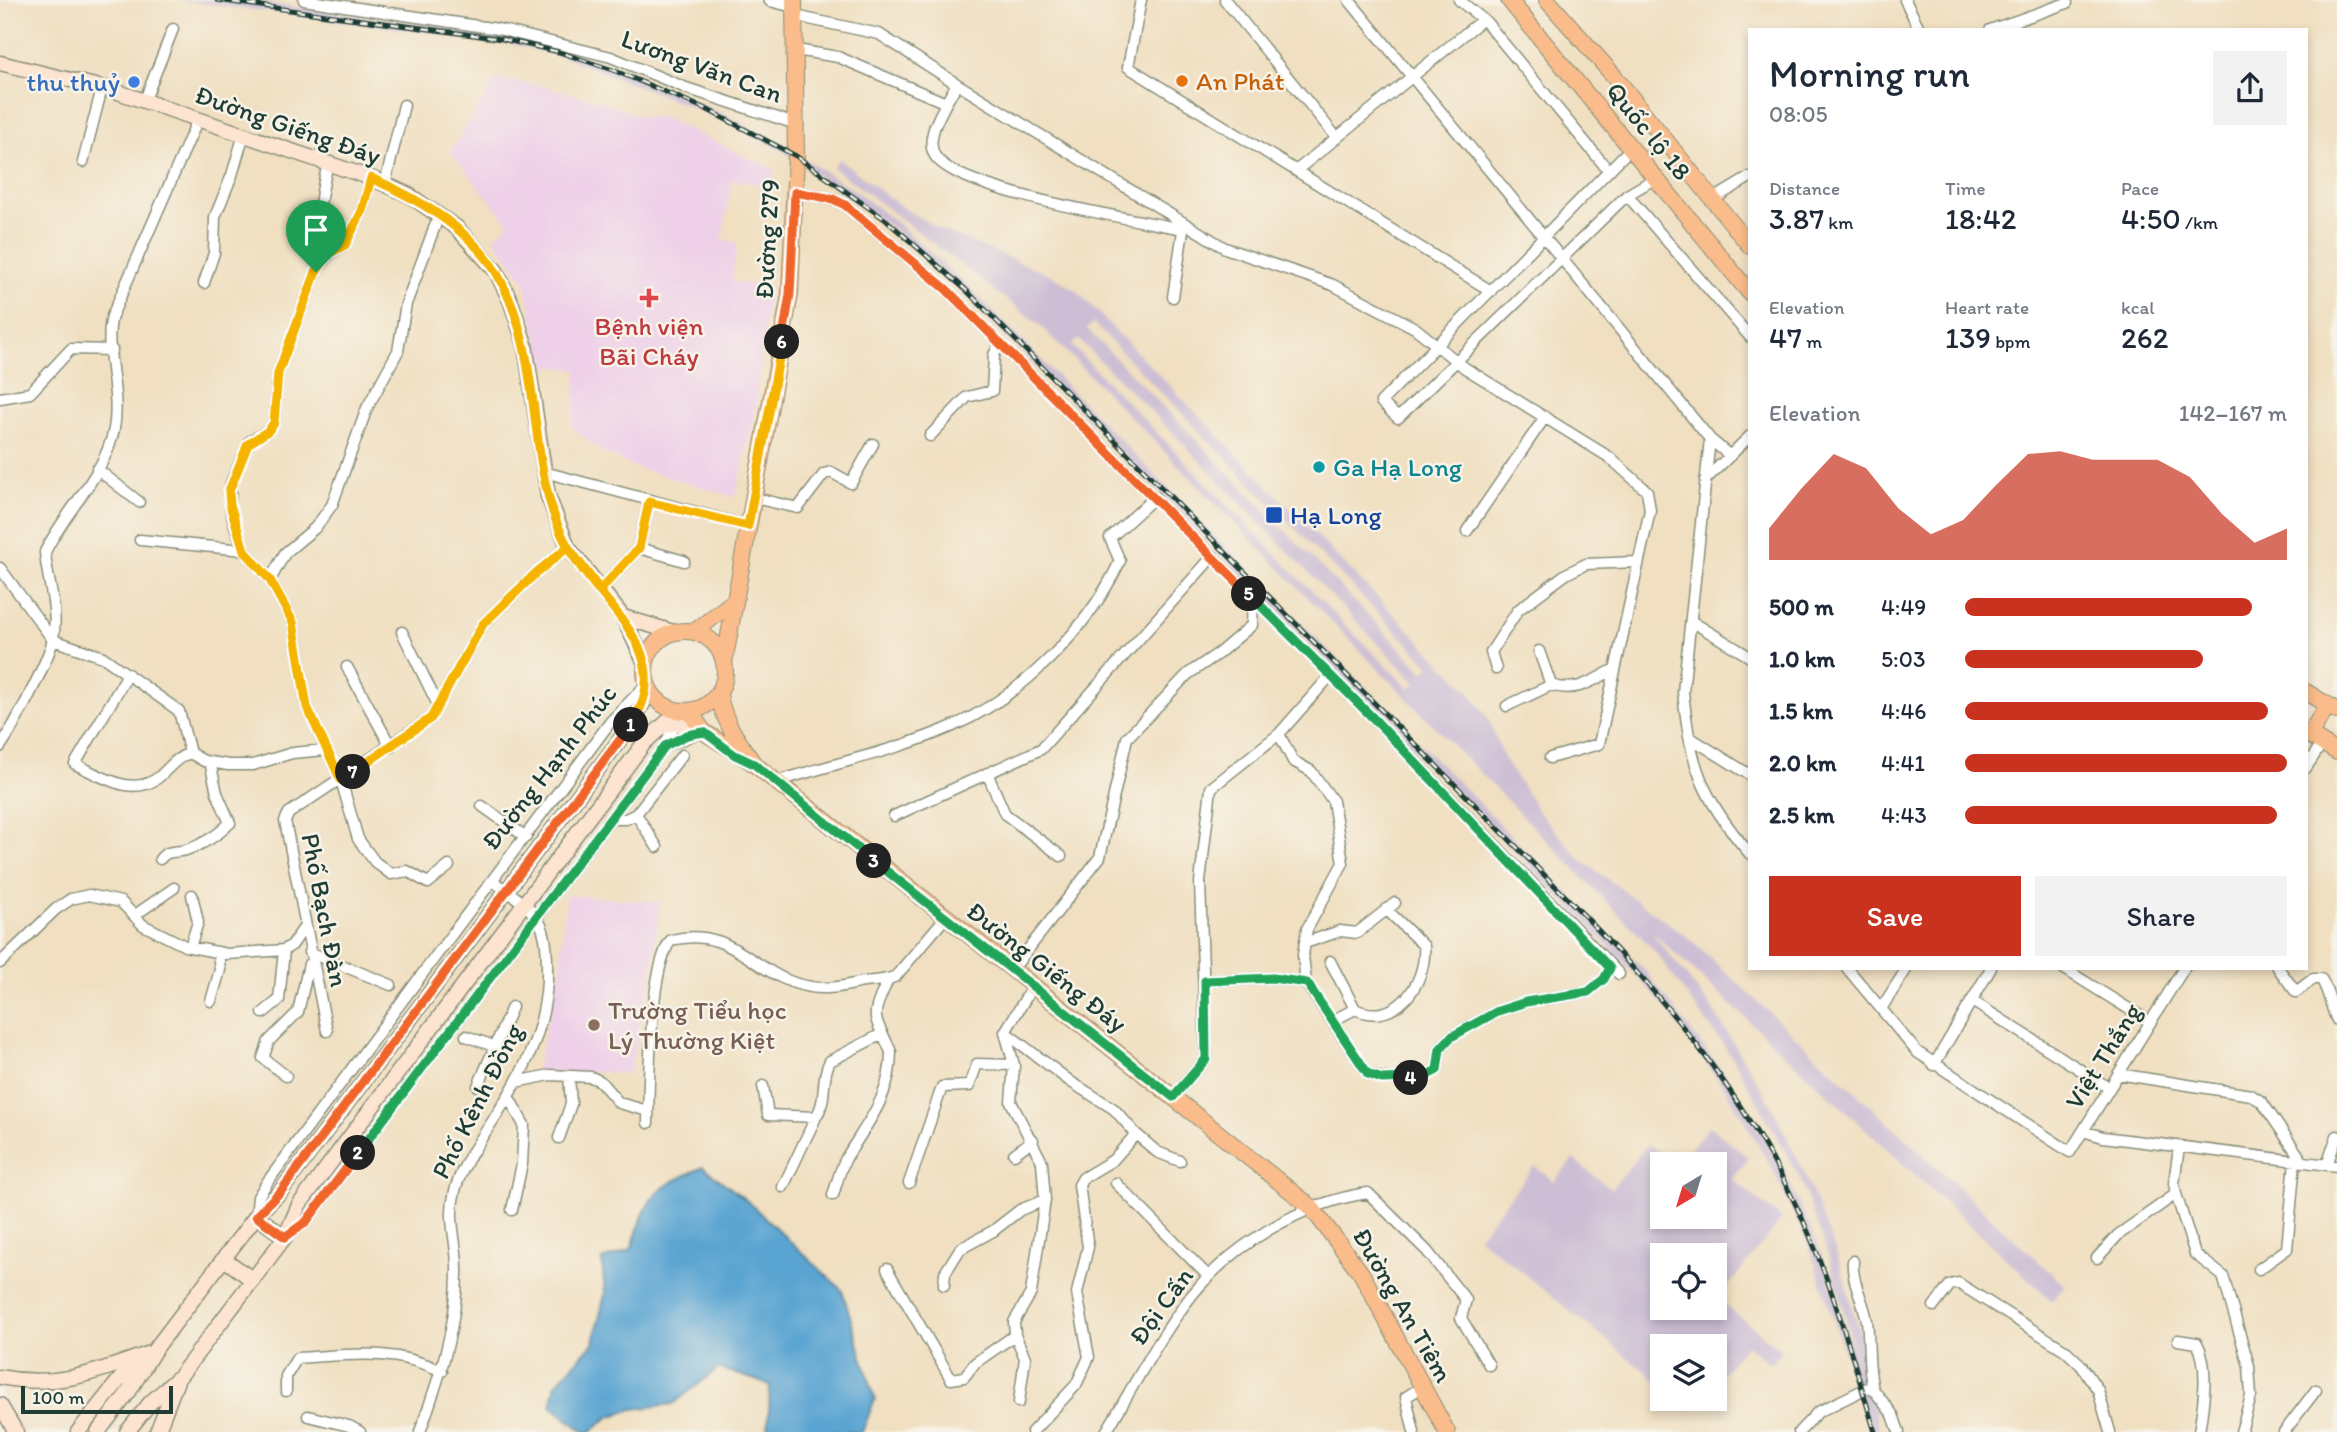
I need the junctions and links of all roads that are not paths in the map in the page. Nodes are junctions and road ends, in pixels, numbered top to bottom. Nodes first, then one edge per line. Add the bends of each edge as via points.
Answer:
1 (304, 0) edge
2 (770, 0) edge
3 (1141, 0) edge
4 (1225, 0) edge
5 (1349, 0) edge
6 (1459, 0) edge
7 (1509, 0) edge
8 (1547, 0) edge
9 (1905, 0) edge
10 (2067, 3) dead end
11 (372, 5) edge
12 (795, 8) edge
13 (1482, 20) junction
14 (1919, 28) edge
15 (1996, 28) edge
16 (173, 29) dead end
17 (796, 50) junction
18 (0, 64) edge
19 (1412, 76) junction
20 (957, 84) junction
21 (102, 88) junction
22 (144, 102) junction
23 (946, 103) junction
24 (404, 105) dead end
25 (198, 119) junction
26 (796, 124) junction
27 (244, 134) junction
28 (1338, 138) junction
29 (1630, 149) junction
30 (1679, 160) junction
31 (83, 162) dead end
32 (328, 163) junction
33 (1297, 170) junction
34 (1609, 171) junction
35 (1656, 178) junction
36 (1748, 178) edge
37 (378, 181) junction
38 (795, 192) junction
39 (1627, 195) junction
40 (1712, 200) junction
41 (439, 215) junction
42 (1183, 226) junction
43 (1545, 236) junction
44 (1748, 244) edge
45 (326, 257) junction
46 (1563, 258) junction
47 (204, 283) dead end
48 (1491, 290) junction
49 (1748, 291) edge
50 (1173, 297) dead end
51 (1748, 335) edge
52 (1000, 342) junction
53 (1437, 345) junction
54 (112, 350) junction
55 (1456, 360) junction
56 (0, 398) edge
57 (1545, 417) junction
58 (930, 436) dead end
59 (1748, 438) edge
60 (1710, 439) junction
61 (873, 444) dead end
62 (1730, 456) junction
63 (97, 469) junction
64 (544, 472) junction
65 (1704, 480) junction
66 (1155, 497) junction
67 (755, 498) junction
68 (139, 502) dead end
69 (649, 502) junction
70 (748, 526) junction
71 (1467, 531) dead end
72 (140, 540) dead end
73 (568, 547) junction
74 (639, 548) junction
75 (244, 550) junction
76 (1213, 556) junction
77 (684, 561) dead end
78 (1638, 562) junction
79 (0, 568) edge
80 (270, 580) junction
81 (600, 590) junction
82 (1253, 598) junction
83 (734, 601) junction
84 (623, 617) junction
85 (1691, 621) junction
86 (402, 632) dead end
87 (673, 632) junction
88 (694, 632) junction
89 (53, 640) junction
90 (1539, 651) dead end
91 (1748, 656) edge
92 (645, 663) junction
93 (724, 663) junction
94 (346, 667) dead end
95 (1615, 668) junction
96 (1496, 669) dead end
97 (128, 674) junction
98 (1331, 675) junction
99 (647, 684) junction
100 (1551, 685) junction
101 (719, 693) junction
102 (2308, 693) edge
103 (438, 705) junction
104 (1507, 706) dead end
105 (2332, 708) edge
106 (681, 715) junction
107 (704, 732) junction
108 (1279, 734) junction
109 (1689, 737) junction
110 (2313, 737) edge
111 (665, 746) junction
112 (0, 747) edge
113 (391, 747) junction
114 (326, 750) junction
115 (190, 752) junction
116 (2337, 752) edge
117 (682, 755) dead end
118 (1550, 758) dead end
119 (2308, 759) edge
120 (210, 762) junction
121 (754, 764) junction
122 (987, 773) junction
123 (1748, 774) edge
124 (341, 780) junction
125 (776, 782) junction
126 (482, 806) dead end
127 (636, 814) junction
128 (894, 816) dead end
129 (611, 819) junction
130 (526, 837) junction
131 (657, 847) dead end
132 (1748, 852) edge
133 (1061, 856) dead end
134 (160, 859) dead end
135 (449, 866) dead end
136 (493, 881) junction
137 (174, 888) dead end
138 (507, 891) junction
139 (192, 895) dead end
140 (523, 904) junction
141 (135, 915) junction
142 (537, 916) junction
143 (945, 918) junction
144 (304, 926) junction
145 (1305, 943) junction
146 (190, 947) junction
147 (284, 950) junction
148 (218, 952) junction
149 (310, 955) junction
150 (1330, 961) dead end
151 (0, 964) edge
152 (1012, 970) junction
153 (1849, 970) edge
154 (1906, 970) edge
155 (1990, 970) edge
156 (2066, 970) edge
157 (2183, 970) edge
158 (2280, 970) edge
159 (888, 980) junction
160 (1205, 981) junction
161 (1307, 983) junction
162 (391, 985) dead end
163 (1033, 986) junction
164 (211, 1001) dead end
165 (1972, 1001) junction
166 (512, 1007) dead end
167 (1355, 1009) junction
168 (1881, 1009) junction
169 (263, 1013) dead end
170 (2337, 1020) edge
171 (1332, 1021) junction
172 (2150, 1022) junction
173 (327, 1031) dead end
174 (1005, 1032) junction
175 (880, 1035) junction
176 (467, 1036) dead end
177 (496, 1047) junction
178 (1014, 1065) junction
179 (1934, 1065) junction
180 (2118, 1074) junction
181 (286, 1076) dead end
182 (569, 1076) junction
183 (516, 1082) junction
184 (478, 1086) dead end
185 (763, 1086) dead end
186 (2109, 1088) junction
187 (508, 1096) junction
188 (1173, 1097) junction
189 (648, 1111) junction
190 (816, 1117) junction
191 (648, 1123) dead end
192 (2083, 1132) junction
193 (1136, 1134) junction
194 (2337, 1136) edge
195 (559, 1138) dead end
196 (1033, 1140) junction
197 (2179, 1147) junction
198 (1014, 1154) dead end
199 (1180, 1161) dead end
200 (2299, 1162) junction
201 (2332, 1166) edge
202 (1116, 1183) dead end
203 (909, 1184) dead end
204 (783, 1187) dead end
205 (2176, 1194) junction
206 (833, 1195) dead end
207 (1045, 1200) junction
208 (1311, 1207) junction
209 (512, 1210) dead end
210 (256, 1216) junction
211 (285, 1237) junction
212 (2097, 1258) dead end
213 (224, 1259) junction
214 (1853, 1261) dead end
215 (887, 1269) dead end
216 (2259, 1269) dead end
217 (1209, 1276) junction
218 (253, 1280) junction
219 (944, 1285) dead end
220 (1934, 1306) dead end
221 (1015, 1335) junction
222 (2178, 1340) dead end
223 (153, 1352) junction
224 (1489, 1365) dead end
225 (442, 1371) junction
226 (180, 1376) junction
227 (0, 1377) edge
228 (1422, 1387) junction
229 (1873, 1389) junction
230 (2316, 1390) dead end
231 (286, 1391) dead end
232 (1019, 1402) dead end
233 (0, 1405) edge
234 (164, 1410) junction
235 (308, 1416) dead end
236 (16, 1432) edge
237 (78, 1432) edge
238 (98, 1432) edge
239 (127, 1432) edge
240 (148, 1432) edge
241 (157, 1432) edge
242 (360, 1432) edge
243 (420, 1432) edge
244 (1032, 1432) edge
245 (1106, 1432) edge
246 (1414, 1432) edge
247 (1447, 1432) edge
248 (1799, 1432) edge
249 (1899, 1432) edge
250 (2110, 1432) edge
251 (2199, 1432) edge
252 (2241, 1432) edge
253 (2284, 1432) edge

1 - 11 street, Lương Văn Can
2 - 12 street
3 - 33 street via 1128,67
4 - 28 street
5 - 19 street
6 - 13 street
7 - 29 main road, Quốc lộ 18
8 - 30 main road, Quốc lộ 18
9 - 14 street
10 - 15 street
11 - 26 street, Lương Văn Can via 611,57 686,88
12 - 17 main road, Đường 279
12 - 20 street via 879,34
13 - 19 street
13 - 34 street
16 - 22 street
17 - 23 street via 838,57
17 - 26 main road, Đường 279
18 - 21 main road, Đường Giếng Đáy
19 - 28 street
19 - 43 street
20 - 23 street
20 - 42 street
21 - 22 main road, Đường Giếng Đáy
21 - 31 street
22 - 25 main road, Đường Giếng Đáy
23 - 42 street via 933,130 932,151 938,162 1032,199
24 - 37 street
25 - 27 main road, Đường Giếng Đáy
25 - 54 street via 112,316
26 - 38 main road, Đường 279
27 - 32 main road, Đường Giếng Đáy
27 - 47 street via 215,217 214,253
28 - 33 street
29 - 34 street
29 - 35 main road, Quốc lộ 18
30 - 35 main road
30 - 40 main road, Quốc lộ 18
32 - 37 main road, Đường Giếng Đáy
32 - 45 street via 319,217 321,252
33 - 48 street
34 - 43 street
35 - 39 street
35 - 49 main road, Quốc lộ 18
36 - 40 street
37 - 41 main road, Đường Giếng Đáy
37 - 45 street via 345,245
38 - 52 street via 845,205 946,289
38 - 67 main road, Đường 279 via 790,294
39 - 46 street
39 - 51 street
40 - 44 main road, Quốc lộ 18
41 - 64 main road, Đường Giếng Đáy via 491,265 511,302 525,344
41 - 80 street via 406,304 398,351 367,408 332,505 315,528 285,553
42 - 50 street
42 - 53 street via 1225,248 1333,285 1415,328
43 - 46 street
43 - 48 street
45 - 75 street via 316,272 278,373 274,423 248,444 231,484 230,505
46 - 55 street
46 - 60 street
48 - 53 street
52 - 58 street via 992,391 967,397
52 - 66 street
53 - 55 street
53 - 55 street via 1381,402 1398,418
54 - 56 street via 71,349 30,393
54 - 63 street via 115,421
55 - 57 street
57 - 71 street
57 - 78 street via 1609,457 1647,491 1650,510
59 - 62 street
60 - 62 street
60 - 65 street
61 - 67 street via 851,483 831,472 824,474 798,508
62 - 65 street
63 - 68 street
63 - 89 street via 46,552
64 - 69 street
64 - 73 main road, Đường Giếng Đáy via 548,496
65 - 85 street
66 - 76 street
66 - 125 street via 1110,538 1120,561 1095,608 1024,681 954,726
67 - 70 main road, Đường 279
69 - 70 street
69 - 74 street
70 - 83 main road, Đường 279
72 - 75 street
73 - 81 main road, Đường Giếng Đáy
73 - 103 street, Phố Bạch Đàn via 483,624
74 - 77 street
74 - 81 street
75 - 80 street
76 - 82 street
76 - 122 street via 1041,749
78 - 95 street
78 - 96 street via 1586,564 1518,610 1491,652
79 - 89 street
80 - 114 street via 293,622 307,707
81 - 84 main road, Đường Giếng Đáy
82 - 98 street
82 - 152 street via 1252,625 1188,674 1128,738 1100,857
83 - 88 main road
83 - 93 main road, Đường 279
84 - 87 main road
84 - 92 main road, Đường Giếng Đáy
85 - 91 street
85 - 109 street via 1684,692
86 - 103 street
87 - 88 main road
87 - 92 main road via 655,644
88 - 93 main road via 713,643
89 - 97 street via 103,657
89 - 112 street
90 - 100 street
92 - 99 main road
93 - 101 main road
94 - 113 street
95 - 100 street via 1578,688
95 - 118 street via 1599,744
97 - 115 street via 179,710
97 - 115 street via 75,765 136,787 153,781
98 - 108 street
98 - 171 street via 1614,971 1588,992 1498,1011 1451,1037 1440,1049 1437,1070 1422,1078 1382,1079 1368,1074
99 - 106 main road via 659,702
99 - 130 street, Đường Hạnh Phúc via 611,721
99 - 138 main road, Đường Hạnh Phúc via 645,700 628,729
100 - 104 street
101 - 106 main road
101 - 121 main road, Đường Giếng Đáy via 720,708
102 - 105 main road
103 - 113 street, Phố Bạch Đàn via 431,718
105 - 110 main road
106 - 107 main road, Đường Giếng Đáy
106 - 111 street
106 - 140 main road via 656,728
107 - 111 street
107 - 121 main road, Đường Giếng Đáy
108 - 145 street via 1293,761 1320,782 1338,819 1343,863 1307,929
108 - 160 street via 1211,788 1200,882
109 - 123 street
109 - 132 street via 1701,785 1722,821
110 - 116 main road
110 - 119 street
111 - 129 street
113 - 124 street, Phố Bạch Đàn
114 - 120 street via 292,753 253,765
114 - 124 street
115 - 120 street
117 - 127 street
120 - 134 street via 230,823 214,838 187,850 168,852
121 - 125 main road, Đường Giếng Đáy
122 - 128 street
122 - 133 street via 1006,814
124 - 135 street via 358,839 375,862 391,874 407,871 428,883
124 - 144 street, Phố Bạch Đàn via 289,813 285,821
125 - 143 main road, Đường Giếng Đáy
126 - 130 street
127 - 129 street
127 - 131 street
129 - 142 street
130 - 136 street, Đường Hạnh Phúc
136 - 138 street
136 - 210 street, Đường Hạnh Phúc via 268,1181 258,1197
137 - 141 street
138 - 140 street
138 - 210 main road, Đường Hạnh Phúc via 290,1180
139 - 146 street via 198,922
140 - 142 street
140 - 211 main road via 299,1205
141 - 146 street via 143,925
141 - 151 street via 113,898 89,895 71,899
142 - 183 street, Phố Kênh Đồng via 547,934 546,1002 538,1038
142 - 211 street via 306,1222
143 - 152 main road, Đường Giếng Đáy
143 - 159 street via 911,962
144 - 147 street
144 - 149 street, Phố Bạch Đàn
145 - 161 street
145 - 167 street via 1340,931 1357,933 1390,906 1424,946 1426,965 1410,995 1382,1015 1369,1016
146 - 148 street
147 - 148 street
147 - 169 street via 279,1000
148 - 164 street via 220,970
149 - 162 street
149 - 173 street, Phố Bạch Đàn
149 - 181 street via 298,1012 269,1041 263,1058
150 - 167 street
152 - 163 main road, Đường Giếng Đáy
153 - 168 street
154 - 168 street
155 - 165 street
156 - 172 street
157 - 172 street, Việt Thắng
158 - 170 street via 2296,992 2321,979
159 - 175 street via 874,1009
159 - 189 street via 807,987 765,969 721,940 702,936 671,940 657,975
160 - 161 street via 1273,978
160 - 188 street via 1206,1059
161 - 171 street
163 - 174 street
163 - 188 main road, Đường Giếng Đáy
165 - 179 street
165 - 186 street
166 - 177 street
167 - 171 street
168 - 179 street
172 - 180 street, Việt Thắng
174 - 178 street
174 - 193 street via 1114,1109
175 - 190 street via 830,1061 825,1069 823,1106
175 - 206 street via 891,1052 886,1090 845,1161
176 - 177 street
177 - 184 street
178 - 196 street via 1011,1102
178 - 203 street via 977,1064 969,1086 943,1086
179 - 192 street, Việt Thắng via 2070,1152
180 - 186 street, Việt Thắng
180 - 200 street via 2251,1095 2262,1102
182 - 183 street
182 - 189 street via 591,1077 619,1103
182 - 195 street via 571,1104
183 - 187 street, Phố Kênh Đồng
185 - 190 street via 768,1115
186 - 192 street, Việt Thắng
187 - 209 street via 524,1125
187 - 225 street, Phố Kênh Đồng via 454,1192 450,1219 457,1266 453,1332
188 - 208 main road, Đường Giếng Đáy
189 - 191 street
190 - 204 street
192 - 197 street, Việt Thắng
193 - 199 street via 1157,1152
193 - 244 street via 1113,1160 1079,1185 1088,1247 1077,1293 1089,1357 1076,1385
194 - 201 street
196 - 198 street
196 - 207 street via 1042,1162
197 - 200 street, Việt Thắng
197 - 205 street
200 - 201 street, Việt Thắng
200 - 216 street via 2287,1249
202 - 217 street
205 - 212 street via 2118,1235
205 - 252 street via 2195,1254 2223,1276 2249,1366 2251,1396
207 - 219 street via 1020,1210 960,1249 945,1273
207 - 221 street via 1031,1293 1015,1314
208 - 217 street, Đội Cấn via 1289,1217
208 - 224 street, Đội Cấn via 1368,1193 1427,1251 1466,1300 1461,1318
208 - 228 main road, Đường An Tiêm via 1361,1273
210 - 211 main road
210 - 213 main road, Đường Hạnh Phúc
211 - 218 main road
213 - 218 main road
213 - 223 main road, Đường Hạnh Phúc
214 - 229 street via 1867,1323 1867,1368
215 - 221 street via 951,1379 964,1377 975,1363
217 - 245 street, Đội Cấn via 1184,1307
218 - 226 main road
220 - 250 street via 1950,1285 1958,1283 2065,1350 2092,1378
221 - 232 street via 1025,1358
222 - 251 street via 2197,1343 2201,1353
223 - 227 main road via 73,1379 38,1383
223 - 237 main road via 120,1379
223 - 238 main road, Đường Hạnh Phúc
225 - 231 street via 422,1362 373,1353 297,1358 286,1376
225 - 243 street, Phố Kênh Đồng
226 - 234 main road
226 - 239 main road
228 - 246 street via 1406,1398
228 - 247 main road, Đường An Tiêm
229 - 248 street via 1818,1412
229 - 249 street via 1893,1415
230 - 253 street
233 - 236 main road
234 - 240 main road
234 - 241 main road
235 - 242 street

